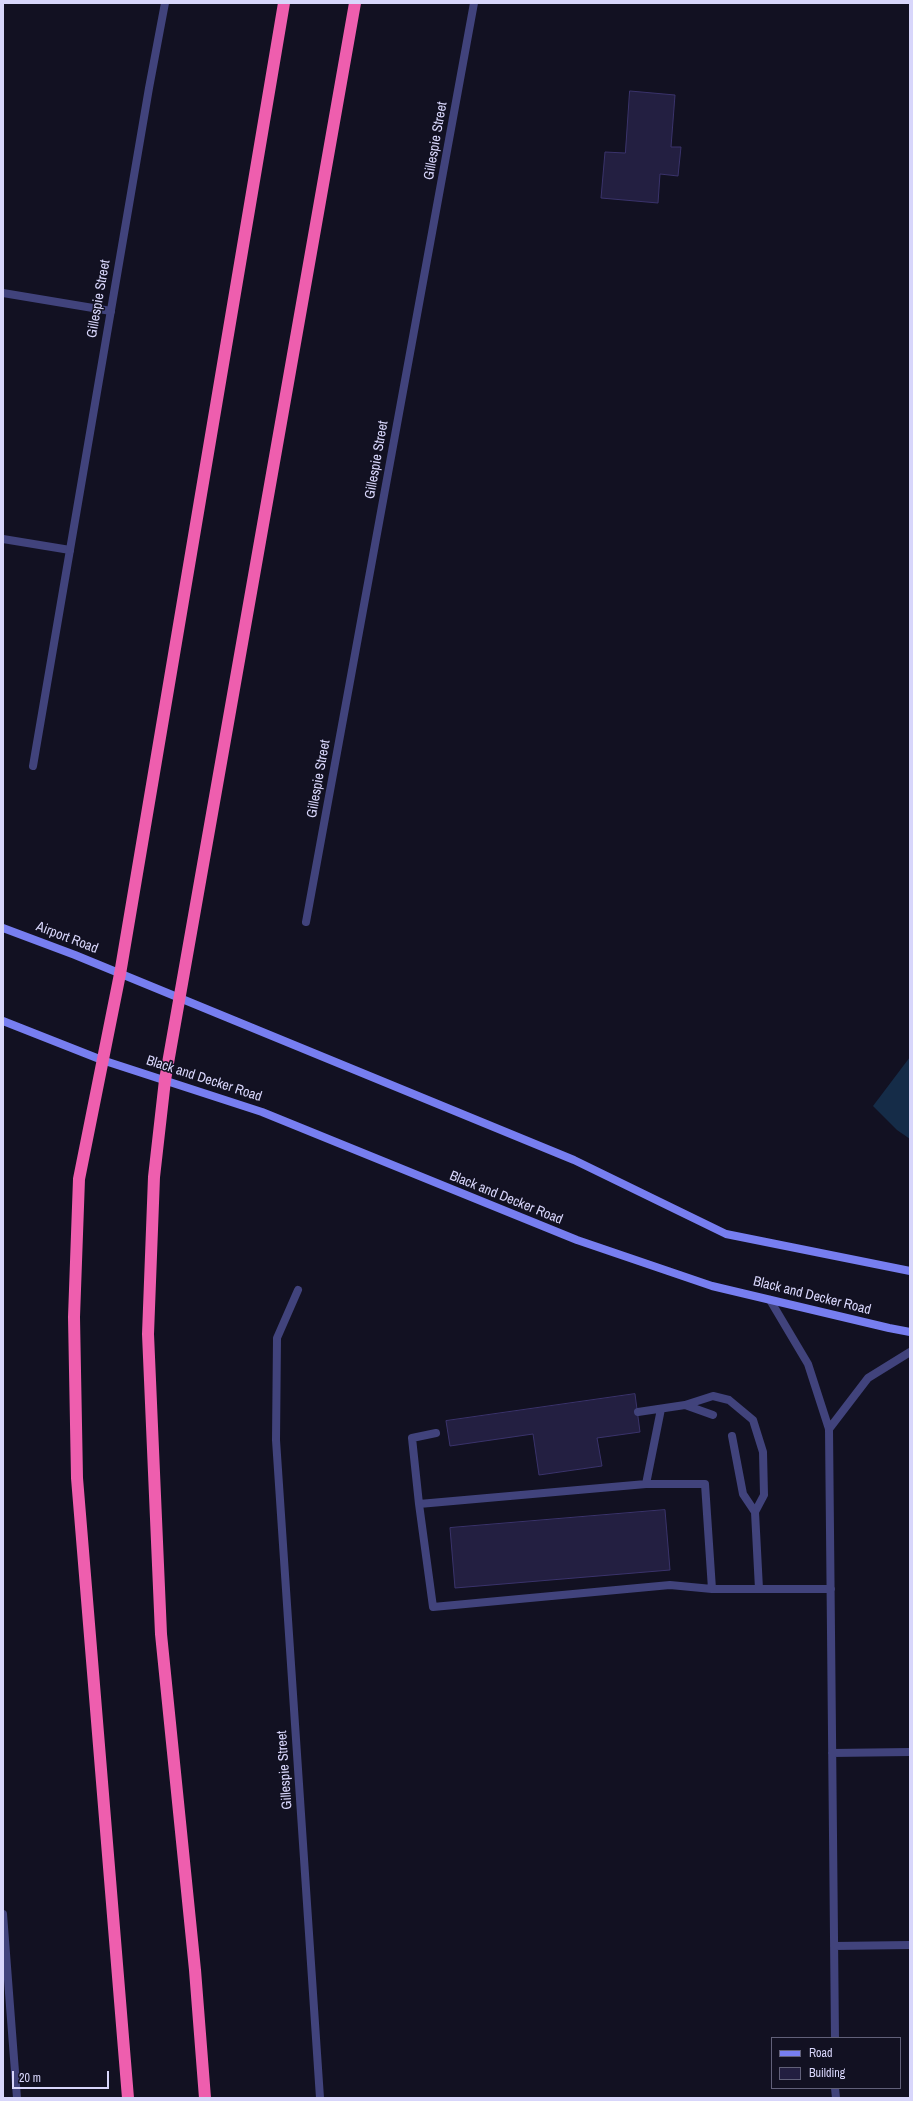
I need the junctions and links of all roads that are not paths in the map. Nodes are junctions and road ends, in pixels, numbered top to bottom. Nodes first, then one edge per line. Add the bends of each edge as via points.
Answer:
1 (165, 3) edge
2 (284, 3) edge
3 (356, 3) edge
4 (474, 3) edge
5 (3, 293) edge
6 (111, 311) junction
7 (3, 539) edge
8 (70, 550) junction
9 (33, 766) dead end
10 (306, 922) dead end
11 (3, 928) edge
12 (120, 974) junction
13 (180, 998) junction
14 (3, 1021) edge
15 (102, 1060) junction
16 (165, 1080) junction
17 (910, 1271) edge
18 (298, 1290) dead end
19 (770, 1300) junction
20 (910, 1332) edge
21 (910, 1352) edge
22 (685, 1405) junction
23 (661, 1409) junction
24 (638, 1412) dead end
25 (713, 1415) dead end
26 (829, 1429) junction
27 (436, 1433) dead end
28 (732, 1436) dead end
29 (646, 1484) junction
30 (418, 1504) junction
31 (755, 1512) junction
32 (712, 1589) junction
33 (759, 1589) junction
34 (831, 1589) junction
35 (910, 1752) edge
36 (832, 1753) junction
37 (3, 1914) edge
38 (910, 1945) edge
39 (834, 1946) junction
40 (835, 2037) edge
41 (17, 2098) edge
42 (128, 2098) edge
43 (205, 2098) edge
44 (320, 2098) edge

1 - 6 street, Gillespie Street
2 - 12 highway
3 - 13 highway
4 - 10 street, Gillespie Street
5 - 6 street
6 - 8 street, Gillespie Street
7 - 8 street
8 - 9 street, Gillespie Street
11 - 12 main road, Airport Road
12 - 13 main road
12 - 15 highway
13 - 16 highway
13 - 17 main road via 574,1160 726,1234
14 - 15 main road
15 - 16 main road, Black and Decker Road
15 - 42 highway via 79,1179 74,1317 76,1470
16 - 19 main road, Black and Decker Road via 262,1112 577,1240 712,1286
16 - 43 highway via 154,1177 148,1342 161,1634 195,1970
18 - 44 street, Gillespie Street via 277,1338 276,1440
19 - 20 main road, Black and Decker Road
19 - 26 street via 808,1364
21 - 26 street via 868,1378
22 - 23 street
22 - 25 street
22 - 31 street via 713,1396 729,1400 753,1420 763,1452 764,1495
23 - 24 street
23 - 29 street
26 - 34 street
27 - 30 street via 412,1438
28 - 31 street via 743,1494
29 - 30 street
29 - 32 street via 705,1484
30 - 32 street via 433,1607 670,1585
31 - 33 street
32 - 33 street
33 - 34 street
34 - 36 street
35 - 36 street
36 - 39 street
37 - 41 street
38 - 39 street
39 - 40 street

